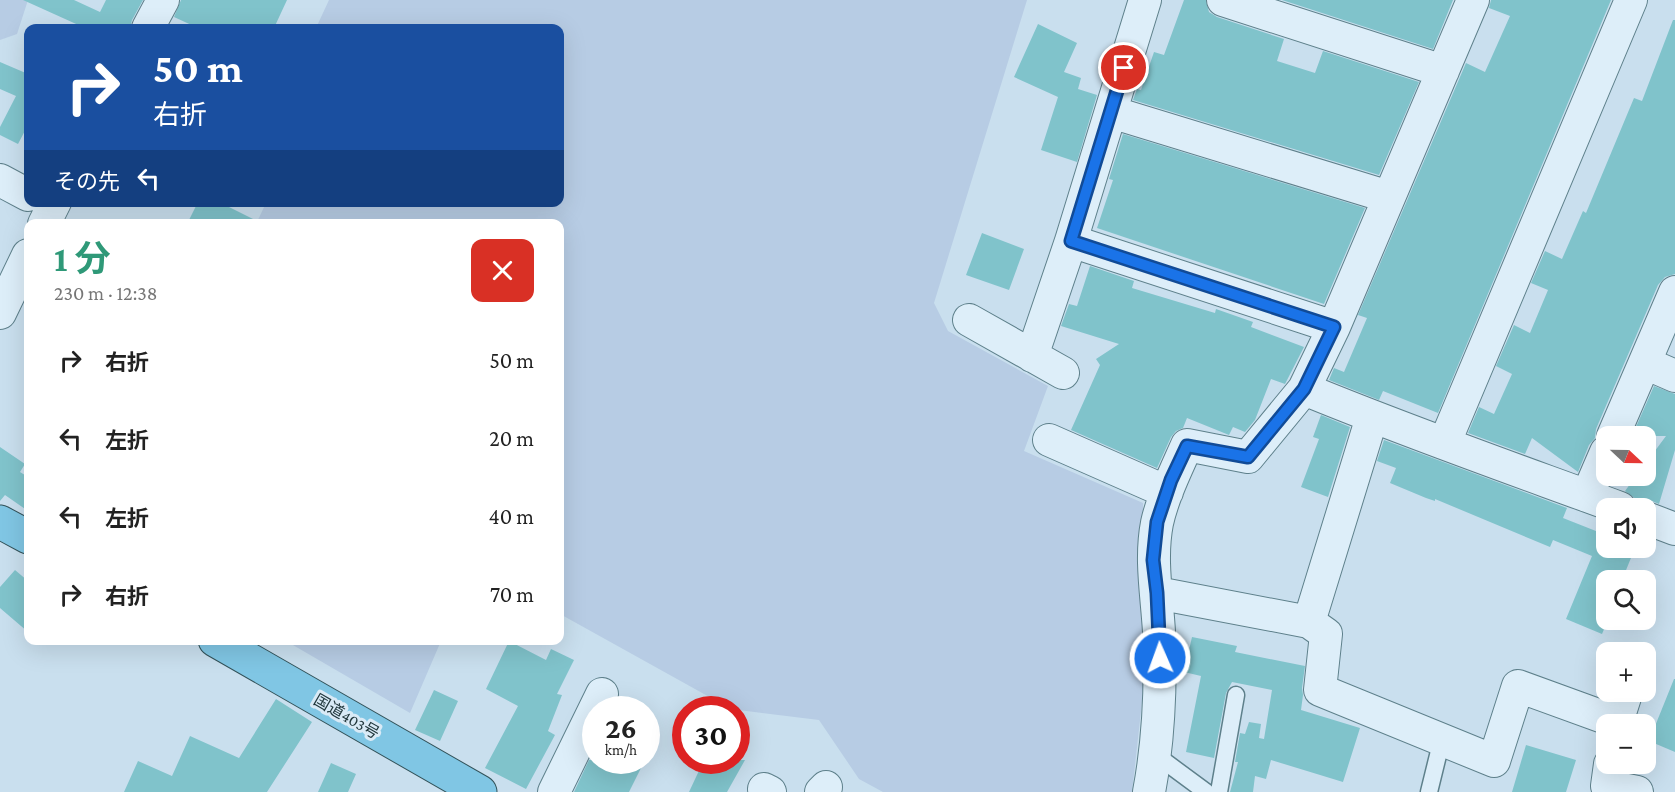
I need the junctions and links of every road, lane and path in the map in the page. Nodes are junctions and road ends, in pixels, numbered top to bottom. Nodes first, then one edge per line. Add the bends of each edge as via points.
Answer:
1 (163, 0) edge
2 (1145, 0) edge
3 (1223, 0) edge
4 (1473, 0) edge
5 (1631, 0) edge
6 (150, 24) edge
7 (1443, 71) junction
8 (1111, 112) junction
9 (0, 180) edge
10 (24, 194) edge
11 (1389, 197) junction
12 (1071, 241) junction
13 (24, 263) edge
14 (1675, 292) edge
15 (0, 313) edge
16 (969, 320) dead end
17 (1334, 327) junction
18 (1032, 356) junction
19 (1645, 363) junction
20 (1063, 373) dead end
21 (1675, 376) edge
22 (1304, 389) junction
23 (1372, 417) junction
24 (1617, 426) edge
25 (1049, 440) dead end
26 (1445, 442) junction
27 (1596, 475) edge
28 (1167, 492) junction
29 (1587, 496) junction
30 (1596, 499) edge
31 (0, 522) edge
32 (1656, 522) edge
33 (1675, 530) edge
34 (24, 535) edge
35 (1157, 593) junction
36 (1309, 622) junction
37 (224, 645) edge
38 (602, 694) dead end
39 (1236, 695) dead end
40 (1616, 714) edge
41 (1442, 739) junction
42 (1156, 755) junction
43 (1608, 781) edge
44 (480, 792) edge
45 (554, 792) edge
46 (1149, 792) edge
47 (1206, 792) edge
48 (1218, 792) edge
49 (1429, 792) edge
50 (1637, 792) edge

1 - 6 street
2 - 8 street
3 - 7 street
4 - 7 street
5 - 26 street
7 - 11 street
8 - 11 street
8 - 12 street
9 - 10 street
11 - 17 street
12 - 17 street
12 - 18 street
13 - 15 street
14 - 19 street
16 - 18 street
17 - 22 street
18 - 20 street
19 - 21 street
19 - 24 street
22 - 23 street
22 - 28 street via 1248,457 1187,446
23 - 26 street
23 - 36 street
25 - 28 street
26 - 29 street
27 - 29 street
28 - 35 street via 1157,522 1153,560
29 - 30 street
31 - 34 highway
32 - 33 street
35 - 36 street
35 - 42 street via 1161,680
36 - 41 street via 1326,634 1320,690
37 - 44 highway, 国道403号
38 - 45 street
39 - 48 lane
40 - 41 street via 1518,686 1494,761
41 - 49 lane
42 - 46 street
42 - 47 lane
43 - 50 street

